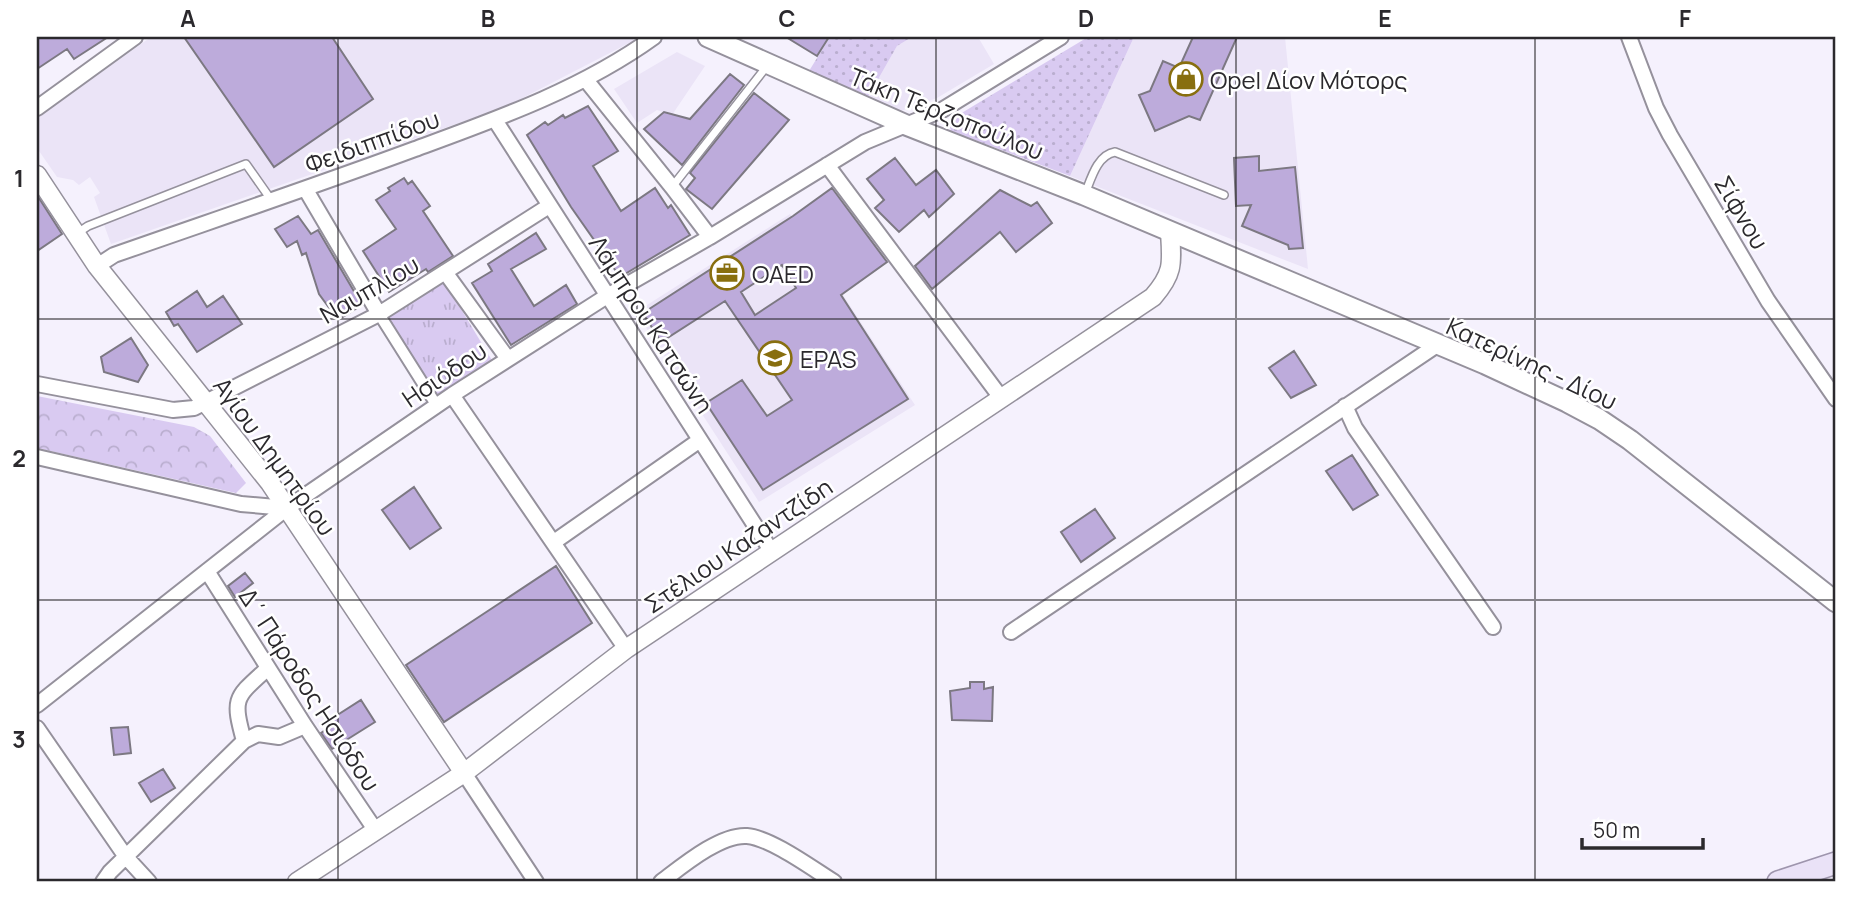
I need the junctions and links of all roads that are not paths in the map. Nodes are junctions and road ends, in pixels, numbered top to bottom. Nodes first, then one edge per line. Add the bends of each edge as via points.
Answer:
1 (135, 37) edge
2 (654, 37) edge
3 (708, 37) edge
4 (1629, 37) edge
5 (1054, 38) edge
6 (768, 65) junction
7 (586, 80) junction
8 (37, 108) edge
9 (495, 120) junction
10 (906, 125) junction
11 (827, 165) junction
12 (37, 176) edge
13 (672, 187) junction
14 (306, 190) junction
15 (1084, 195) junction
16 (1224, 195) dead end
17 (272, 201) junction
18 (549, 206) junction
19 (1170, 232) junction
20 (76, 234) junction
21 (710, 237) junction
22 (97, 266) junction
23 (445, 272) junction
24 (607, 296) junction
25 (379, 314) junction
26 (1437, 345) junction
27 (508, 359) junction
28 (37, 384) edge
29 (452, 395) junction
30 (1836, 398) edge
31 (1002, 399) junction
32 (207, 402) junction
33 (437, 406) junction
34 (1345, 406) junction
35 (700, 440) junction
36 (37, 457) edge
37 (287, 508) junction
38 (554, 542) junction
39 (772, 552) junction
40 (207, 571) junction
41 (1832, 598) edge
42 (1836, 613) edge
43 (1493, 627) dead end
44 (1011, 632) dead end
45 (626, 649) junction
46 (268, 668) junction
47 (37, 705) edge
48 (304, 726) junction
49 (37, 728) edge
50 (244, 741) junction
51 (464, 773) junction
52 (376, 831) junction
53 (126, 857) junction
54 (1836, 863) edge
55 (103, 882) edge
56 (149, 882) edge
57 (297, 882) edge
58 (536, 882) edge
59 (661, 882) edge
60 (834, 882) edge
61 (1778, 882) edge

1 - 8 street
2 - 7 street, Φειδιππίδου
3 - 6 main road, Τάκη Τερζοπούλου
4 - 30 street, Σίφνου via 1670,135 1768,301
5 - 10 street, Ησιόδου via 942,110
6 - 10 main road, Τάκη Τερζοπούλου
6 - 13 lane
7 - 9 street, Φειδιππίδου
7 - 13 street
9 - 14 street, Φειδιππίδου
9 - 18 street, Λάμπρου Κατσώνη
10 - 11 street, Ησιόδου
10 - 15 main road, Τάκη Τερζοπούλου
11 - 21 street, Ησιόδου
11 - 31 street
12 - 20 street, Αγίου Δημητρίου
13 - 21 street
14 - 17 street, Φειδιππίδου
14 - 25 street
15 - 16 lane via 1103,158 1115,152
15 - 19 main road, Τάκη Τερζοπούλου
17 - 20 lane via 246,164
17 - 22 street, Φειδιππίδου via 114,255
18 - 23 street, Ναυπλίου
18 - 24 street, Λάμπρου Κατσώνη
19 - 26 main road, Κατερίνης - Δίου
19 - 31 street, Στέλιου Καζαντζίδη via 1171,267 1167,281 1153,298
20 - 22 street, Αγίου Δημητρίου
21 - 24 street, Ησιόδου
22 - 32 street, Αγίου Δημητρίου
23 - 25 street, Ναυπλίου
23 - 27 street
24 - 27 street, Ησιόδου
24 - 35 street, Λάμπρου Κατσώνη
25 - 32 street, Ναυπλίου
25 - 33 street
26 - 34 street
26 - 41 main road, Κατερίνης - Δίου via 1599,419
27 - 29 street, Ησιόδου
28 - 32 street, Ναυπλίου via 173,410
29 - 33 street, Ησιόδου
29 - 38 street
31 - 39 street, Στέλιου Καζαντζίδη
32 - 37 street, Αγίου Δημητρίου
33 - 37 street, Ησιόδου
34 - 43 street via 1355,428
34 - 44 street
35 - 38 street
35 - 39 street, Λάμπρου Κατσώνη
36 - 37 street via 241,504
37 - 40 street, Ησιόδου
37 - 51 street, Αγίου Δημητρίου
38 - 45 street
39 - 45 street, Στέλιου Καζαντζίδη
40 - 46 street, Δ΄ Πάροδος Ησιόδου
40 - 47 street, Ησιόδου
41 - 42 street
45 - 51 street, Στέλιου Καζαντζίδη
46 - 48 street, Δ΄ Πάροδος Ησιόδου
46 - 50 street via 239,696 236,712
48 - 50 street via 279,737 258,734
48 - 52 street, Δ΄ Πάροδος Ησιόδου
49 - 53 street
50 - 53 street
51 - 52 street, Στέλιου Καζαντζίδη
51 - 58 street
52 - 57 street, Στέλιου Καζαντζίδη
53 - 55 street
53 - 56 street
54 - 61 main road
59 - 60 street via 719,843 746,836 774,846

